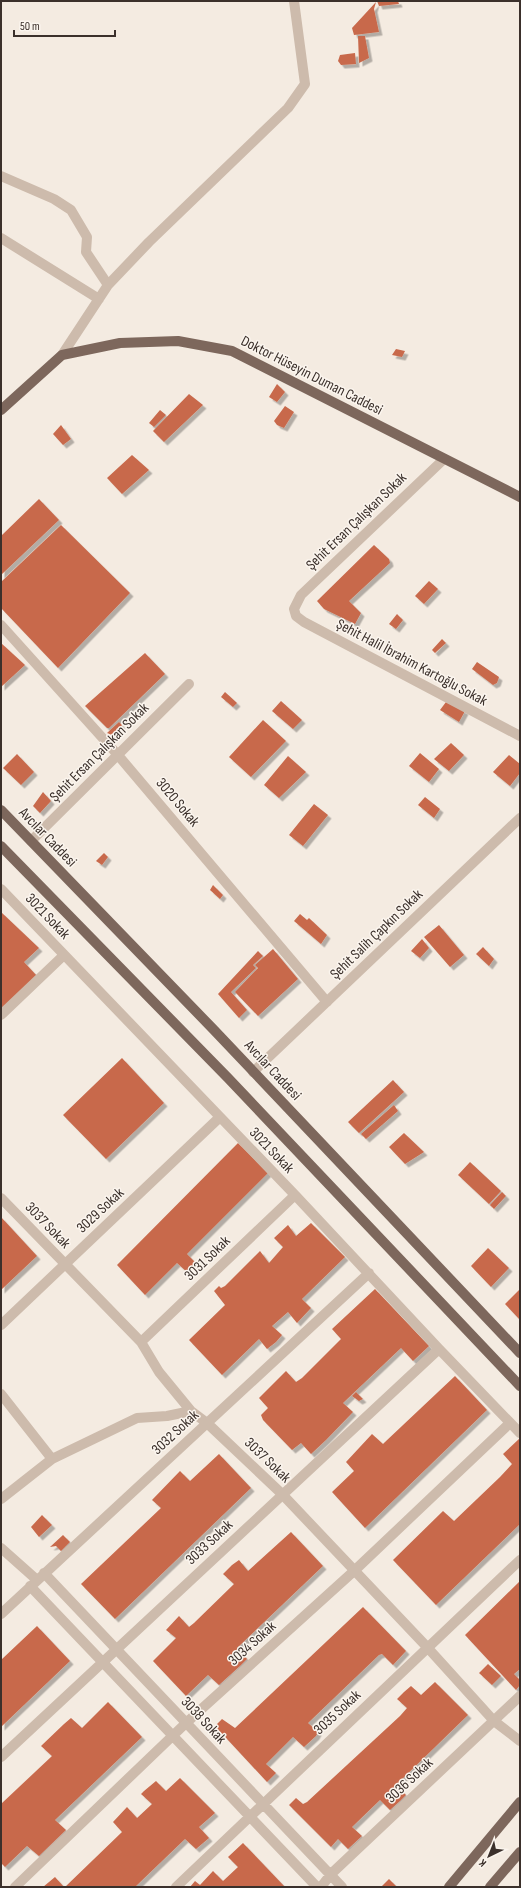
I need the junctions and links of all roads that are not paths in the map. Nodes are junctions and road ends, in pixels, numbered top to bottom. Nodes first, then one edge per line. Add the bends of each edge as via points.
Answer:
1 (294, 1) edge
2 (1, 176) edge
3 (1, 238) edge
4 (108, 285) junction
5 (99, 299) junction
6 (62, 355) junction
7 (1, 410) edge
8 (444, 459) junction
9 (520, 497) edge
10 (294, 609) joint
11 (1, 625) edge
12 (188, 684) dead end
13 (520, 736) edge
14 (117, 754) junction
15 (1, 810) edge
16 (520, 818) edge
17 (31, 841) junction
18 (1, 846) edge
19 (1, 889) edge
20 (64, 955) junction
21 (327, 1002) junction
22 (1, 1015) edge
23 (253, 1072) junction
24 (220, 1117) junction
25 (295, 1195) junction
26 (1, 1198) edge
27 (65, 1264) junction
28 (369, 1273) junction
29 (1, 1325) edge
30 (141, 1342) junction
31 (438, 1349) junction
32 (520, 1353) edge
33 (520, 1386) edge
34 (1, 1394) edge
35 (191, 1411) junction
36 (207, 1423) junction
37 (510, 1423) junction
38 (520, 1433) edge
39 (52, 1458) junction
40 (282, 1494) junction
41 (1, 1499) edge
42 (1, 1548) edge
43 (520, 1560) edge
44 (354, 1571) junction
45 (37, 1580) junction
46 (1, 1614) edge
47 (427, 1647) junction
48 (116, 1649) junction
49 (103, 1662) junction
50 (520, 1696) edge
51 (494, 1721) junction
52 (186, 1723) junction
53 (173, 1735) junction
54 (520, 1741) edge
55 (1, 1757) edge
56 (520, 1802) edge
57 (262, 1804) junction
58 (250, 1815) junction
59 (520, 1852) edge
60 (331, 1874) junction
61 (15, 1887) edge
62 (176, 1887) edge
63 (317, 1887) edge
64 (320, 1887) edge
65 (342, 1887) edge
66 (449, 1887) edge
67 (490, 1887) edge

1 - 4 street via 305,84 288,108
2 - 4 street via 54,199 71,210 87,237 86,252
3 - 5 street
4 - 5 street
5 - 6 street
6 - 7 main road
6 - 8 main road, Doktor Hüseyin Duman Caddesi via 120,343 178,341 232,351
8 - 9 main road, Doktor Hüseyin Duman Caddesi
8 - 10 street, Şehit Ersan Çalışkan Sokak via 301,595
10 - 13 street, Şehit Halil İbrahim Kartoğlu Sokak via 296,616 304,622
11 - 14 street, 3020 Sokak
12 - 14 street, Şehit Ersan Çalışkan Sokak
14 - 17 street, Şehit Ersan Çalışkan Sokak
14 - 21 street, 3020 Sokak
15 - 17 main road, Avcılar Caddesi
16 - 21 street, Şehit Salih Çapkın Sokak
17 - 23 main road, Avcılar Caddesi
18 - 33 main road via 228,1078
19 - 20 street, 3021 Sokak
20 - 22 street
20 - 24 street, 3021 Sokak
21 - 23 street, Şehit Salih Çapkın Sokak
23 - 32 main road, Avcılar Caddesi
24 - 25 street, 3021 Sokak
24 - 27 street, 3029 Sokak
25 - 28 street, 3021 Sokak
25 - 30 street, 3031 Sokak
26 - 27 street, 3037 Sokak
27 - 29 street, 3029 Sokak
27 - 30 street, 3037 Sokak
28 - 31 street, 3021 Sokak
28 - 36 street, 3032 Sokak
30 - 35 street, 3037 Sokak via 159,1372
31 - 37 street, 3021 Sokak
31 - 40 street, 3033 Sokak
34 - 39 street
35 - 36 street, 3037 Sokak
35 - 39 street via 137,1418
36 - 40 street, 3037 Sokak
36 - 45 street, 3032 Sokak
37 - 38 street, 3021 Sokak
37 - 44 street, 3034 Sokak
39 - 41 street
40 - 44 street, 3037 Sokak
40 - 48 street, 3033 Sokak
42 - 45 street, 3038 Sokak
43 - 47 street, 3035 Sokak
44 - 47 street, 3037 Sokak
44 - 52 street, 3034 Sokak
45 - 46 street, 3032 Sokak
45 - 48 street, 3038 Sokak
45 - 49 street, 3038 Sokak
47 - 51 street, 3037 Sokak
47 - 57 street, 3035 Sokak
48 - 49 street, 3033 Sokak
48 - 52 street, 3038 Sokak
49 - 53 street, 3038 Sokak
49 - 55 street, 3033 Sokak
50 - 51 street, 3036 Sokak
51 - 54 street, 3037 Sokak
51 - 60 street, 3036 Sokak
52 - 53 street, 3034 Sokak
52 - 57 street, 3038 Sokak
53 - 58 street, 3038 Sokak
53 - 61 street, 3034 Sokak
56 - 66 main road
57 - 58 street, 3035 Sokak
57 - 60 street, 3038 Sokak
58 - 62 street, 3035 Sokak
58 - 63 street, 3038 Sokak
59 - 67 main road
60 - 64 street, 3036 Sokak
60 - 65 street, 3038 Sokak

